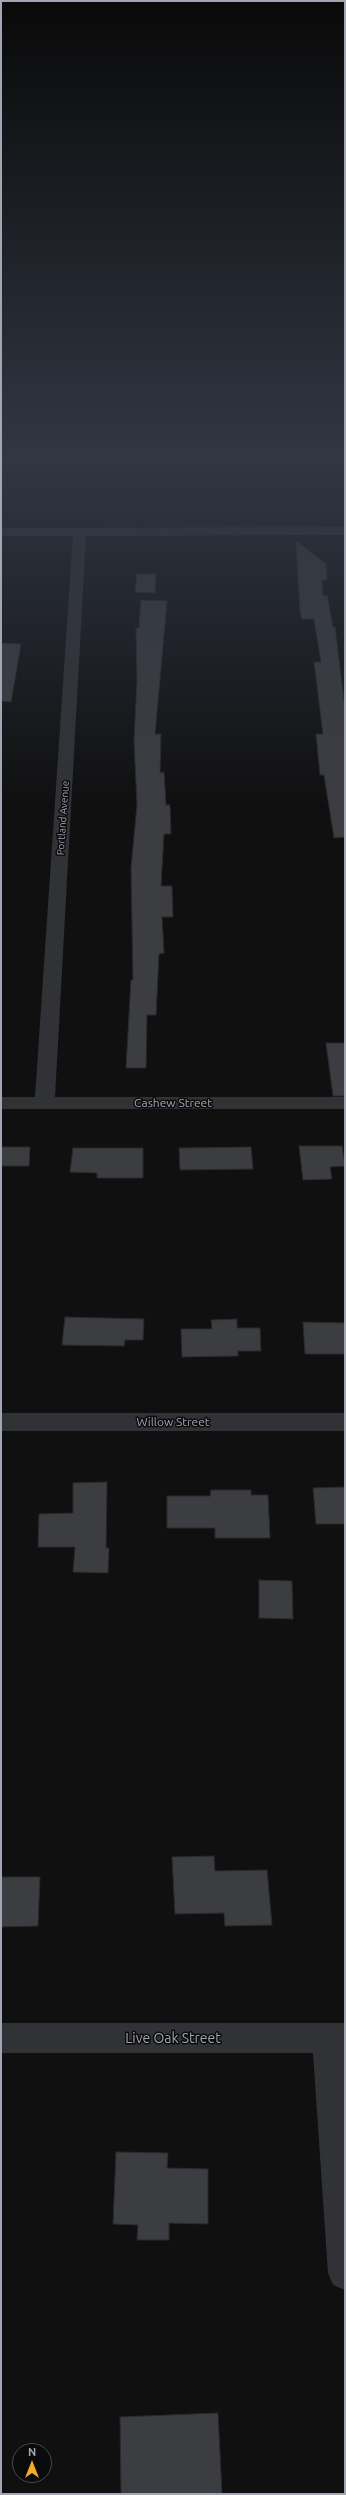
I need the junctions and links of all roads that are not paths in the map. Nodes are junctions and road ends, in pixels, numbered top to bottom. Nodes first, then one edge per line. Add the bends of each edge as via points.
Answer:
1 (77, 575) edge
2 (1, 1103) edge
3 (45, 1103) junction
4 (345, 1103) edge
5 (1, 1422) edge
6 (345, 1422) edge
7 (1, 2038) edge
8 (336, 2038) edge
9 (345, 2274) edge

1 - 3 street, Portland Avenue
2 - 3 street, Cashew Street
3 - 4 street, Cashew Street
5 - 6 street, Willow Street
7 - 8 street, Live Oak Street
8 - 9 street

